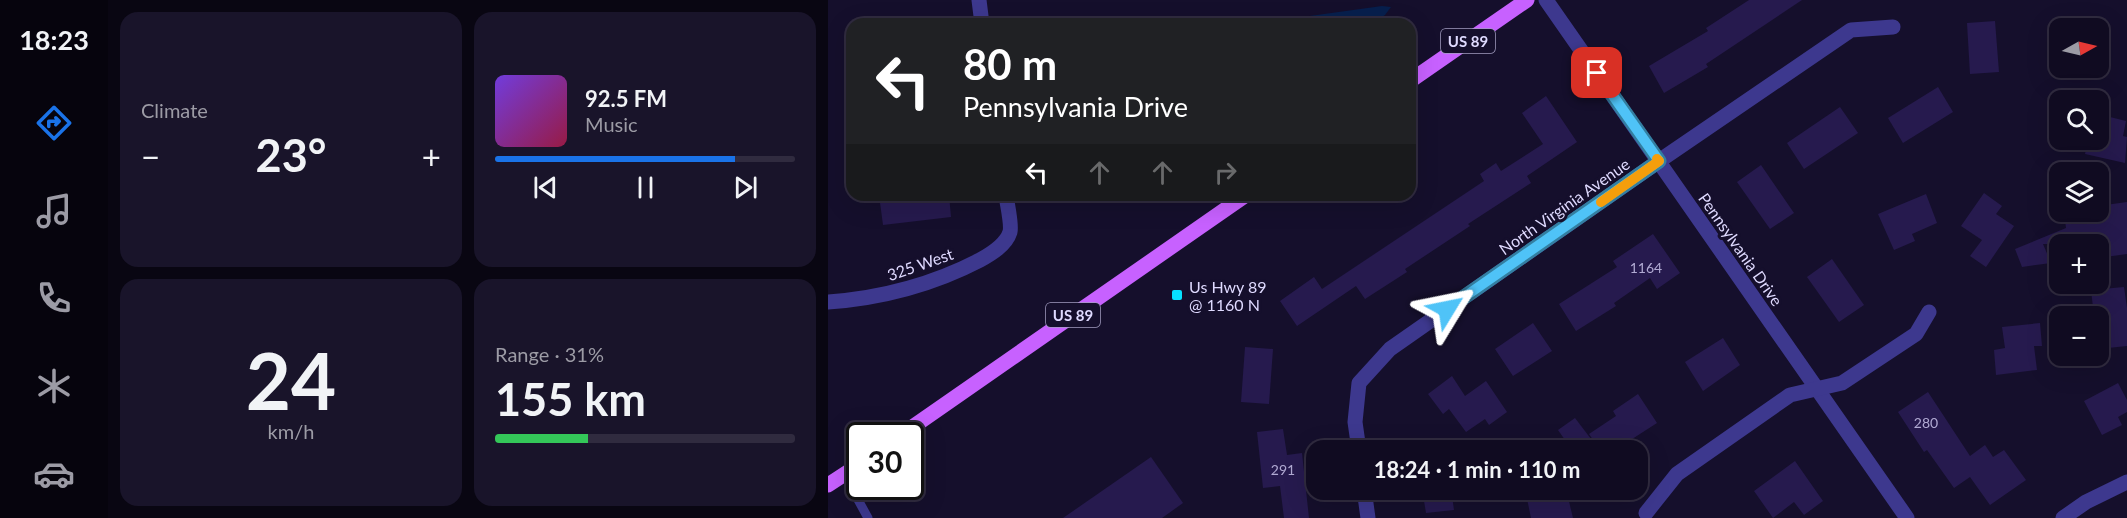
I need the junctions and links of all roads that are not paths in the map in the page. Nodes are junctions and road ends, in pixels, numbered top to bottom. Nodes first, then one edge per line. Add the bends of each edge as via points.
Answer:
1 (979, 0) edge
2 (1527, 0) edge
3 (1546, 0) edge
4 (981, 18) edge
5 (1893, 27) dead end
6 (1416, 77) edge
7 (1659, 161) junction
8 (1006, 201) edge
9 (1237, 201) edge
10 (828, 302) edge
11 (1929, 312) dead end
12 (1817, 389) junction
13 (920, 422) edge
14 (1358, 440) edge
15 (844, 474) joint
16 (2127, 482) edge
17 (828, 485) edge
18 (1366, 500) edge
19 (1646, 513) dead end
20 (868, 518) edge
21 (1368, 518) edge
22 (1907, 518) edge
23 (2063, 518) edge

1 - 4 street
2 - 6 main road, US 89
3 - 7 street, Pennsylvania Drive
5 - 7 street, North Virginia Avenue via 1851,30
7 - 12 street, Pennsylvania Drive
7 - 14 street, North Virginia Avenue via 1390,349 1359,383 1355,422
8 - 10 street, 325 West via 1010,231 1002,244 956,273 880,296
9 - 13 main road, US 89
11 - 12 street via 1916,334 1842,383
12 - 19 street via 1790,395 1677,474
12 - 22 street, Pennsylvania Drive
15 - 17 main road
15 - 20 lane
16 - 23 street
18 - 21 street

